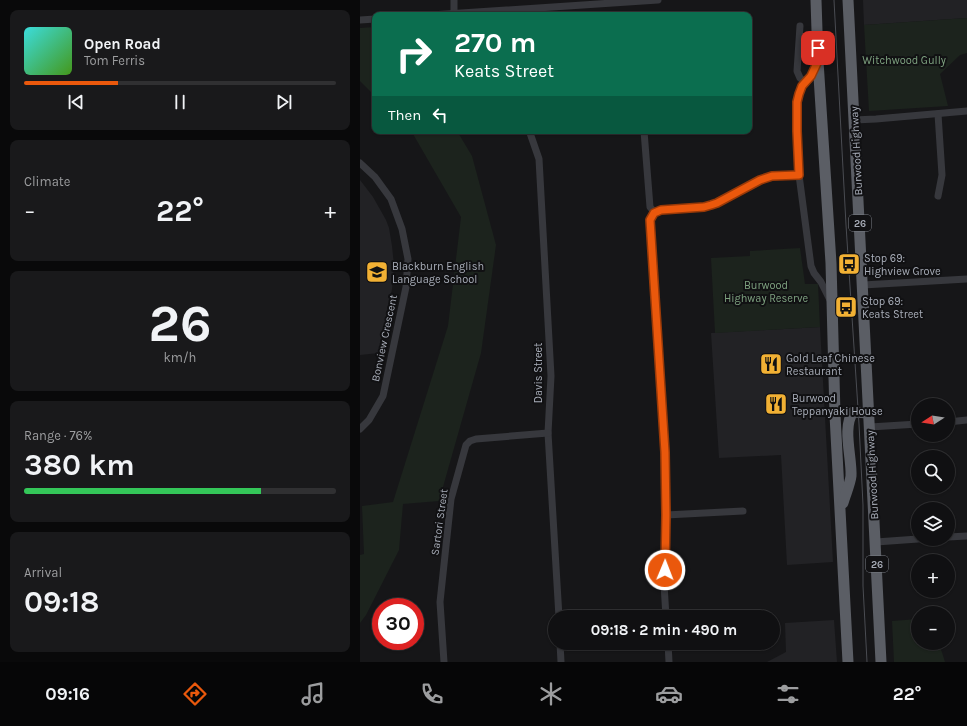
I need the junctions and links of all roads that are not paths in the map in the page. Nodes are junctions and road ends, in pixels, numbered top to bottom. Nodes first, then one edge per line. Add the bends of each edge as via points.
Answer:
1 (454, 0) edge
2 (658, 0) edge
3 (816, 0) edge
4 (848, 0) edge
5 (568, 3) edge
6 (454, 12) edge
7 (500, 12) edge
8 (372, 19) edge
9 (360, 20) edge
10 (800, 26) dead end
11 (818, 61) junction
12 (805, 82) junction
13 (967, 111) edge
14 (938, 114) junction
15 (854, 120) junction
16 (530, 134) edge
17 (644, 134) edge
18 (360, 163) edge
19 (799, 175) junction
20 (938, 196) dead end
21 (654, 213) junction
22 (967, 278) edge
23 (863, 285) junction
24 (833, 306) junction
25 (869, 413) junction
26 (967, 420) edge
27 (955, 421) edge
28 (911, 424) edge
29 (870, 427) junction
30 (360, 429) edge
31 (548, 433) junction
32 (841, 509) junction
33 (743, 511) dead end
34 (666, 515) junction
35 (967, 536) edge
36 (955, 537) edge
37 (911, 540) edge
38 (876, 542) junction
39 (559, 610) edge
40 (666, 610) edge
41 (560, 650) edge
42 (668, 650) edge
43 (444, 662) edge
44 (561, 662) edge
45 (669, 662) edge
46 (848, 662) edge
47 (881, 662) edge

1 - 6 street
2 - 5 street
3 - 11 highway
4 - 15 highway, Burwood Highway / 26
5 - 7 street
8 - 9 street
10 - 12 street via 797,71
11 - 12 street
11 - 24 highway
12 - 19 street via 797,106
13 - 14 street
14 - 15 street
14 - 20 street via 942,175
15 - 23 highway, Burwood Highway / 26
16 - 31 street, Davis Street via 540,159 551,376
17 - 21 street via 650,207
18 - 30 street, Bonview Crescent via 375,177 391,199 402,229 408,259 406,288 383,396 370,420
19 - 21 street via 772,176 760,180 717,203 704,207 661,210
19 - 24 street via 811,266
21 - 34 street via 650,220 665,452
22 - 23 street
23 - 25 highway, Burwood Highway / 26
24 - 32 highway
25 - 29 highway, Burwood Highway / 26
25 - 32 highway via 853,412 849,419 851,477
26 - 27 street
28 - 29 street
29 - 38 highway, Burwood Highway / 26
31 - 39 street, Davis Street
31 - 43 street, Sartori Street via 476,439 466,446 451,499 440,602
32 - 46 highway
33 - 34 street
34 - 40 street
35 - 36 street
37 - 38 street
38 - 47 highway, Burwood Highway / 26
41 - 44 street
42 - 45 street

